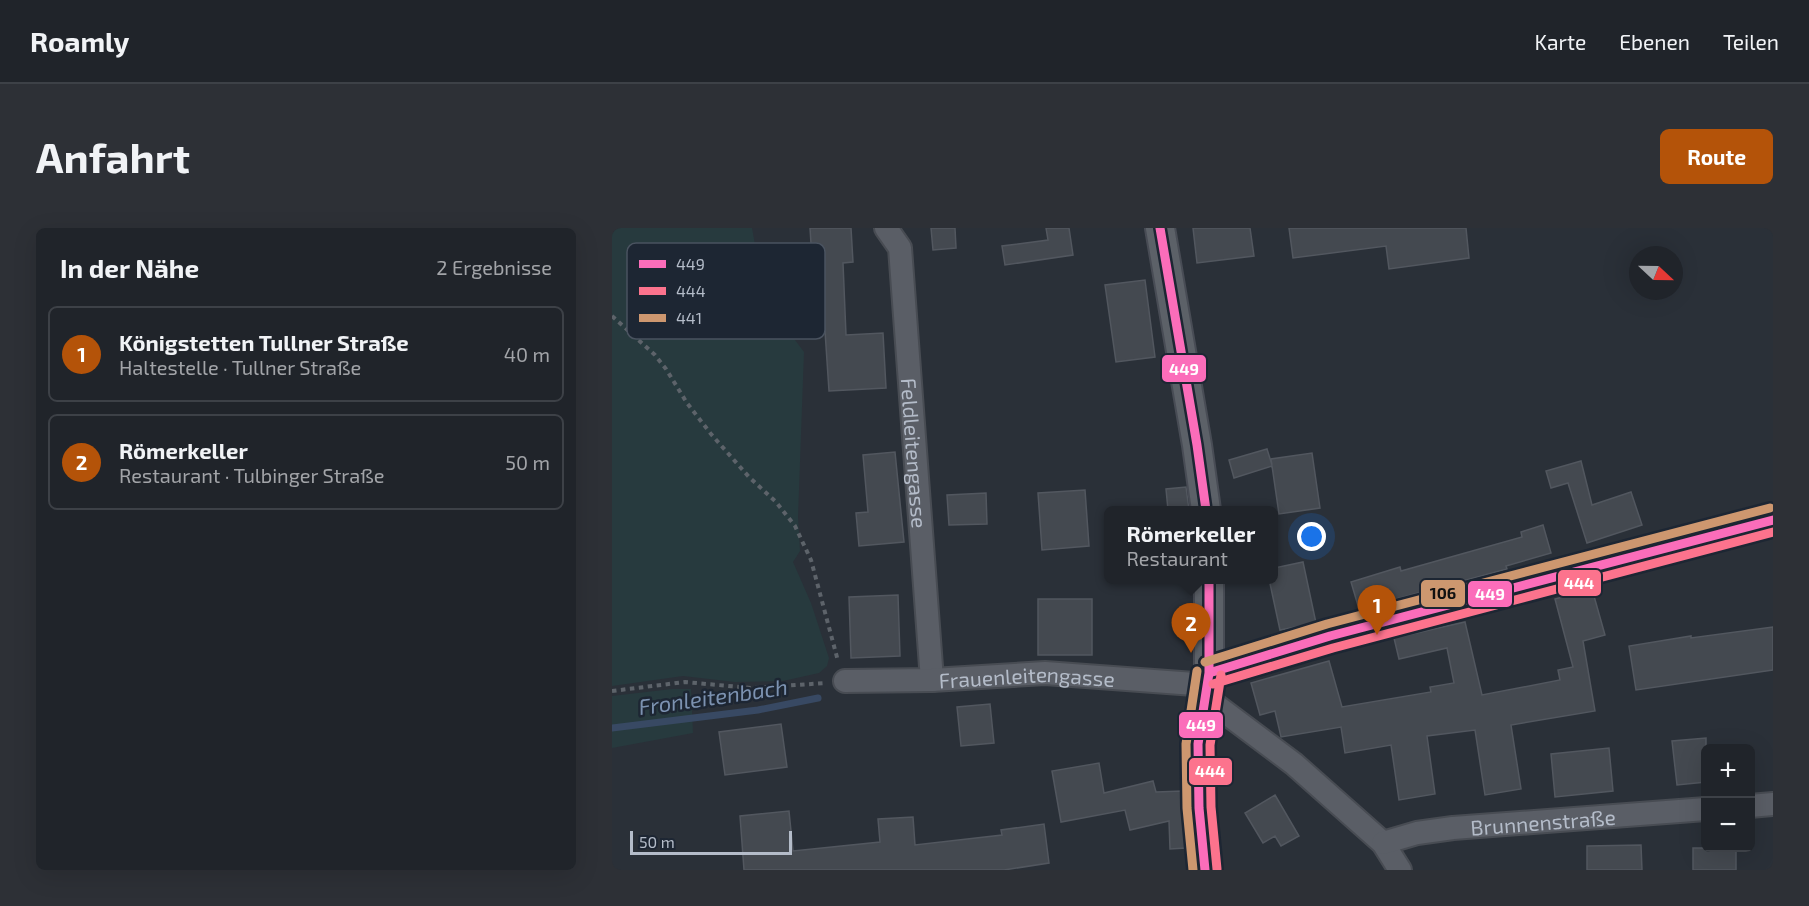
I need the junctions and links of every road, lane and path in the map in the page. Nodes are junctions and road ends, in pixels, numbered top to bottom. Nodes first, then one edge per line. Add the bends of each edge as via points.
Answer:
1 (886, 228) edge
2 (1160, 228) edge
3 (612, 316) edge
4 (627, 330) edge
5 (637, 339) edge
6 (1205, 506) edge
7 (1773, 520) edge
8 (1209, 584) edge
9 (932, 680) junction
10 (845, 681) junction
11 (1208, 685) junction
12 (612, 691) edge
13 (1773, 804) edge
14 (1755, 806) edge
15 (1701, 809) edge
16 (1383, 843) junction
17 (1205, 870) edge
18 (1400, 870) edge

1 - 9 street, Feldleitengasse via 900,248
2 - 6 main road
3 - 4 path
5 - 10 path via 666,369 711,434 795,526 811,560
7 - 11 main road via 1330,636
8 - 11 main road
9 - 10 street, Frauenleitengasse
9 - 11 street, Frauenleitengasse via 1045,673
10 - 12 path via 770,688 685,682
11 - 16 street
11 - 17 main road via 1198,744
13 - 14 street
15 - 16 street, Brunnenstraße via 1444,829
16 - 18 street

